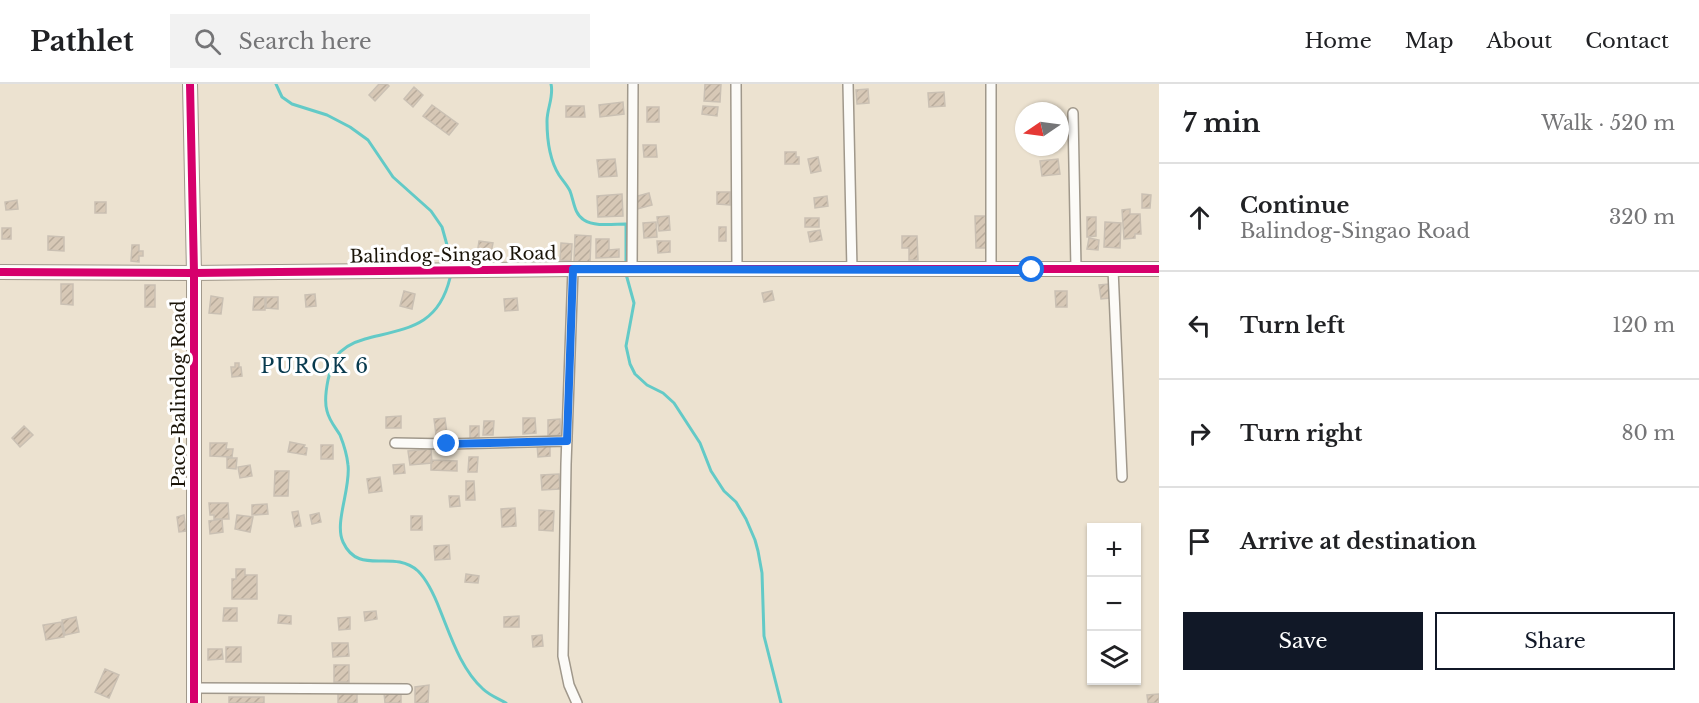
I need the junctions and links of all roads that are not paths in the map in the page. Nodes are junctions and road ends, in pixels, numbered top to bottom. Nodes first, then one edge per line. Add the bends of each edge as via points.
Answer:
1 (190, 84) edge
2 (633, 84) edge
3 (736, 84) edge
4 (849, 84) edge
5 (991, 84) edge
6 (1073, 113) dead end
7 (573, 269) junction
8 (632, 269) junction
9 (1076, 269) junction
10 (1113, 269) junction
11 (1159, 269) edge
12 (737, 270) junction
13 (852, 270) junction
14 (991, 270) junction
15 (0, 272) edge
16 (194, 273) junction
17 (567, 441) junction
18 (395, 443) dead end
19 (1122, 477) dead end
20 (195, 688) junction
21 (407, 689) dead end
22 (194, 703) edge
23 (577, 703) edge

1 - 16 street, Paco-Balindog Road
2 - 8 street
3 - 12 street
4 - 13 street
5 - 14 street
6 - 9 street
7 - 8 street, Balindog-Singao Road
7 - 16 street, Balindog-Singao Road
7 - 17 street
8 - 12 street, Balindog-Singao Road
9 - 10 street, Balindog-Singao Road
9 - 14 street, Balindog-Singao Road
10 - 11 street, Balindog-Singao Road
10 - 19 street
12 - 13 street, Balindog-Singao Road
13 - 14 street, Balindog-Singao Road
15 - 16 street, Balindog-Singao Road
16 - 20 street, Paco-Balindog Road
17 - 18 street
17 - 23 street via 563,656
20 - 21 street
20 - 22 street, Paco-Balindog Road

